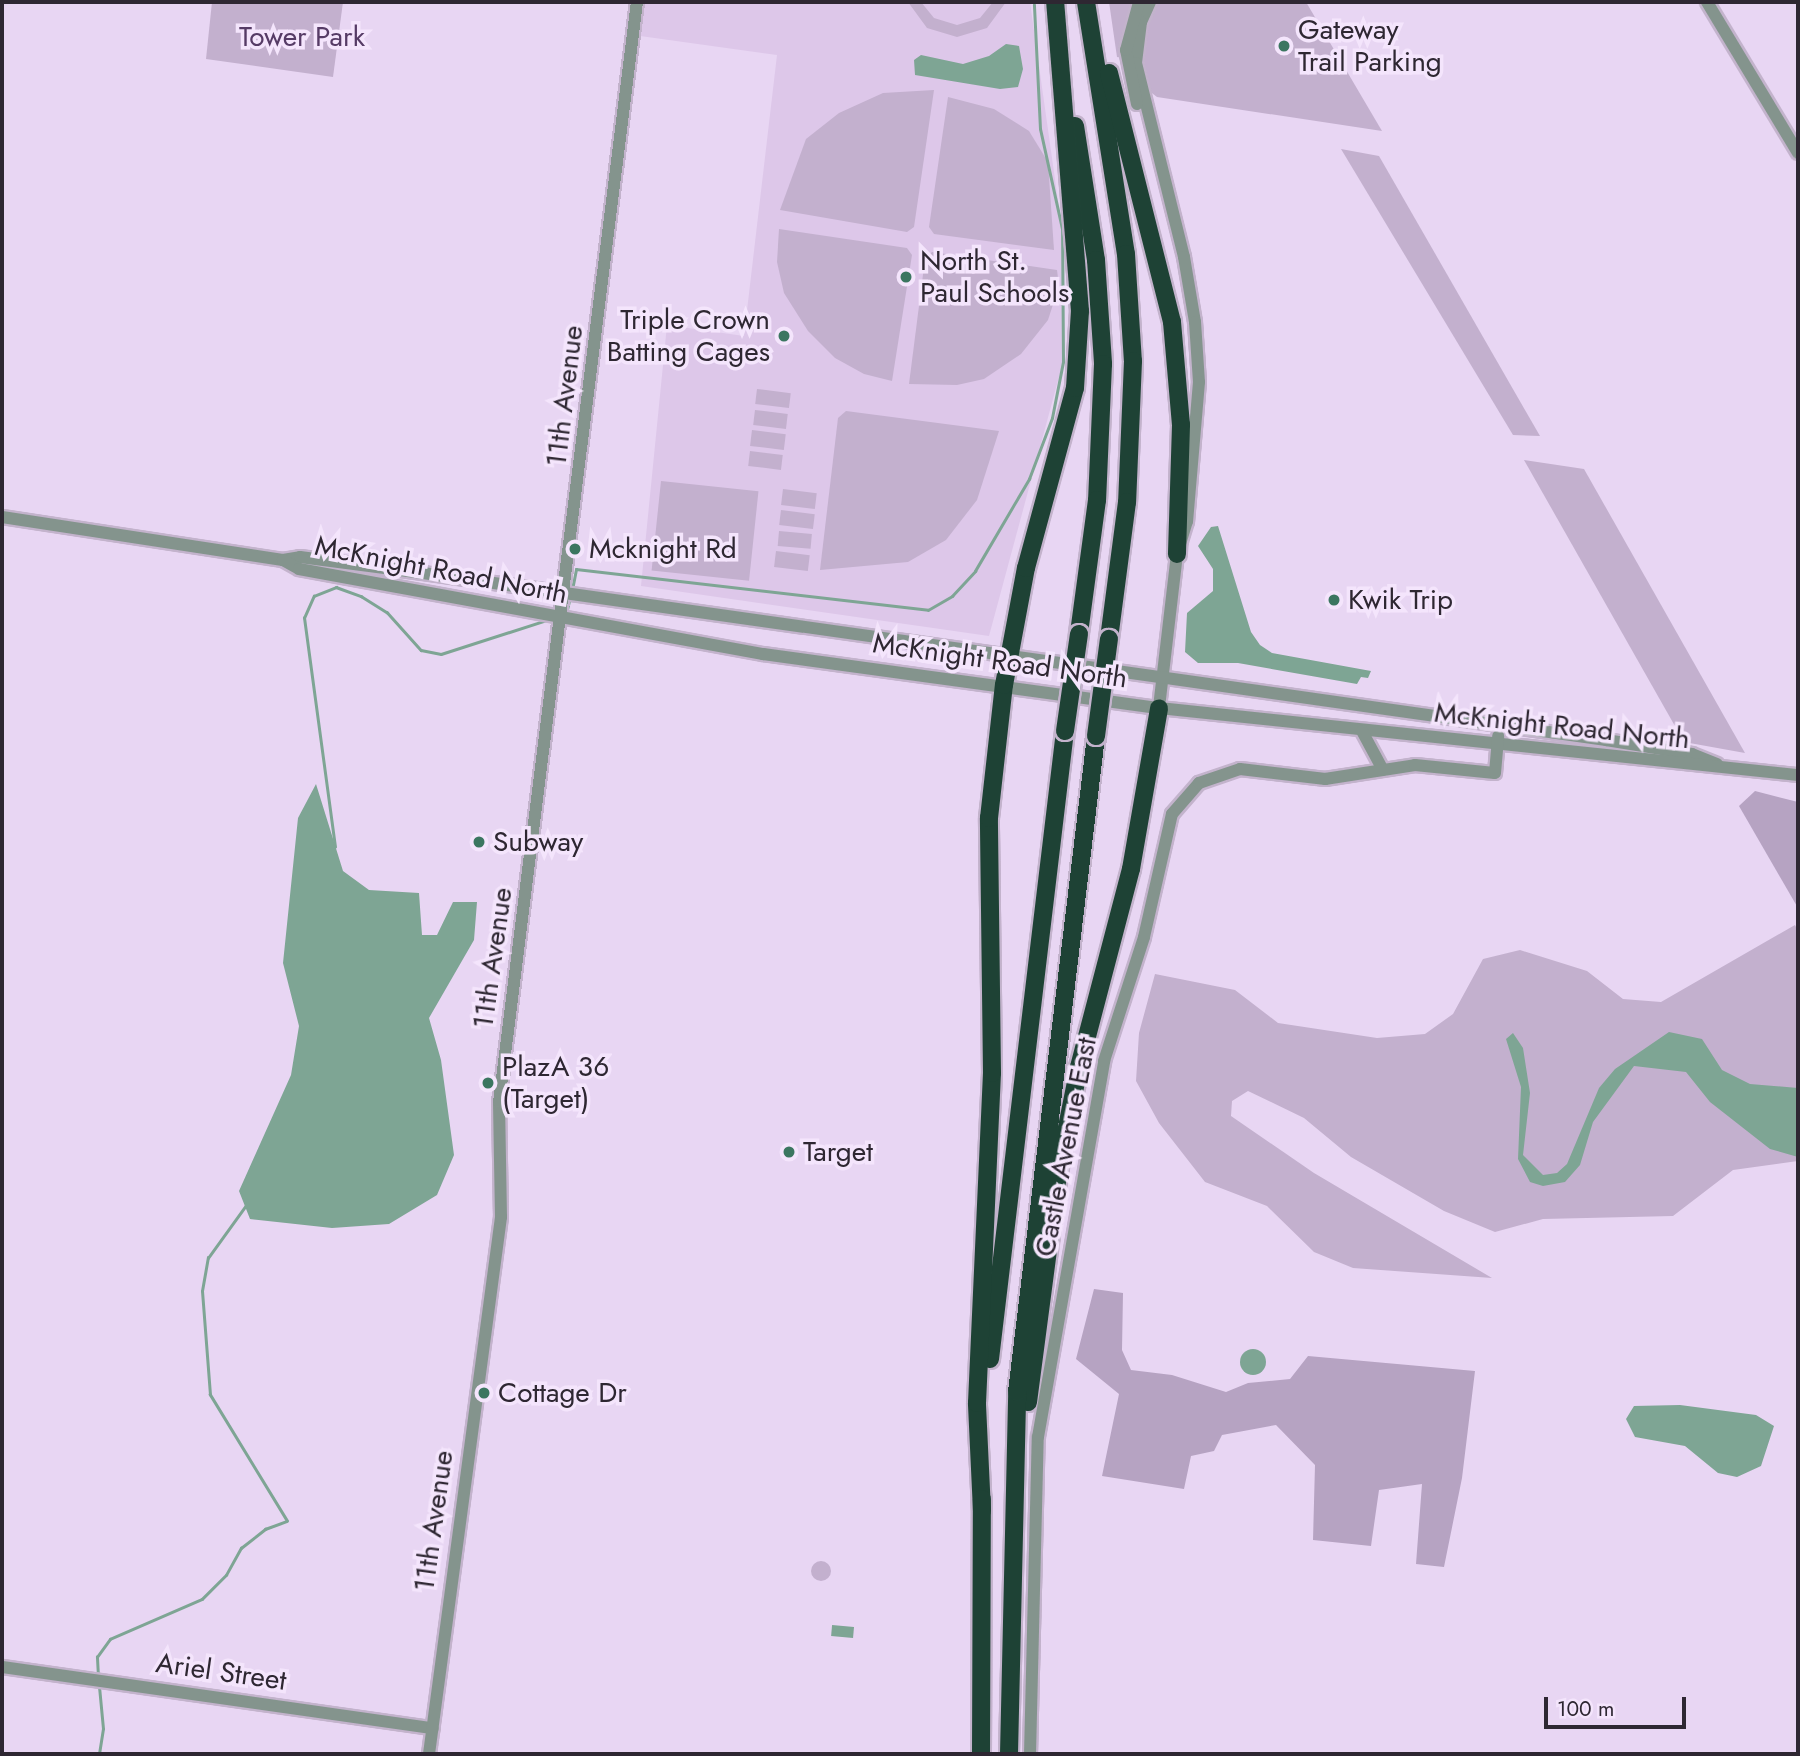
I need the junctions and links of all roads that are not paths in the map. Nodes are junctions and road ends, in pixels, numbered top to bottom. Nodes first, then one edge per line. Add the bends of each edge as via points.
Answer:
1 (637, 2) edge
2 (1055, 2) edge
3 (1087, 2) edge
4 (1139, 2) edge
5 (1150, 2) edge
6 (1707, 2) edge
7 (1148, 113) junction
8 (1798, 153) edge
9 (2, 517) edge
10 (1177, 554) junction
11 (283, 560) junction
12 (566, 594) junction
13 (563, 618) junction
14 (1010, 655) junction
15 (1164, 677) junction
16 (1004, 685) junction
17 (1159, 708) junction
18 (1500, 725) junction
19 (1362, 731) junction
20 (1497, 743) junction
21 (1717, 764) junction
22 (1383, 770) junction
23 (1798, 775) edge
24 (982, 1511) junction
25 (1013, 1516) junction
26 (2, 1667) edge
27 (433, 1728) junction
28 (429, 1754) edge
29 (981, 1754) edge
30 (1009, 1754) edge
31 (1030, 1754) edge

1 - 12 street, 11th Avenue
2 - 14 highway via 1080,311 1076,375 1026,568
2 - 24 highway, bridge via 1094,248 1103,364 1098,489 993,1335
3 - 10 highway via 1172,322 1181,425
3 - 25 highway, bridge via 1126,254 1133,350 1129,480 1023,1322
4 - 7 street via 1128,36 1127,64 1135,99
5 - 7 street via 1136,50
6 - 8 street
7 - 10 street via 1184,257 1197,351 1195,454 1187,521
9 - 11 street, McKnight Road North
10 - 15 street
11 - 12 street, McKnight Road North via 300,557
11 - 13 street, McKnight Road North via 299,569
12 - 13 street, 11th Avenue
12 - 14 street, McKnight Road North
13 - 16 street, McKnight Road North via 763,654
13 - 27 street, 11th Avenue via 499,1102 501,1217
14 - 15 street, McKnight Road North
14 - 16 highway
15 - 17 street
15 - 18 street, McKnight Road North
16 - 17 street, McKnight Road North
16 - 24 highway via 989,818 987,882 992,1073 977,1403
17 - 19 street, McKnight Road North
17 - 25 highway via 1131,869 1079,1067 1059,1167
18 - 20 street
18 - 21 street, McKnight Road North via 1692,754
19 - 20 street, McKnight Road North
19 - 22 street
20 - 21 street, McKnight Road North via 1691,766
20 - 22 street, Castle Avenue East via 1495,774 1432,765
21 - 23 street, McKnight Road North
22 - 31 street, Castle Avenue East via 1325,779 1255,769 1227,771 1186,794 1166,827 1144,937 1101,1071 1038,1437
24 - 29 highway
25 - 30 highway
26 - 27 street, Ariel Street
27 - 28 street, 11th Avenue

